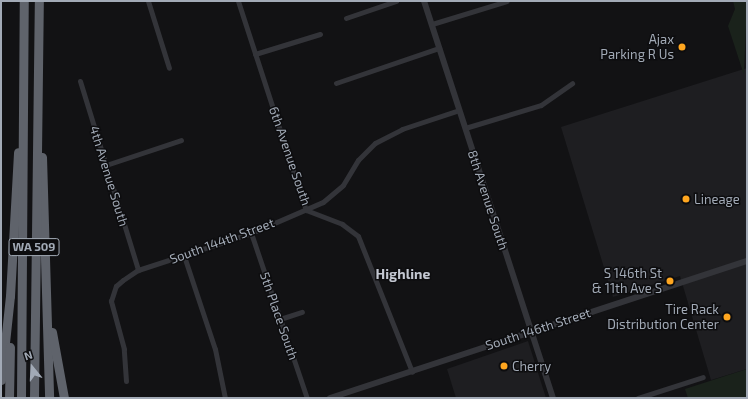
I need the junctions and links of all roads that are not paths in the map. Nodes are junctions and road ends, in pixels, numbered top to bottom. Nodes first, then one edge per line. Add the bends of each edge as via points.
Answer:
1 (24, 1) edge
2 (39, 1) edge
3 (148, 1) edge
4 (238, 1) edge
5 (396, 1) edge
6 (424, 1) edge
7 (507, 1) edge
8 (346, 18) dead end
9 (432, 24) junction
10 (320, 34) dead end
11 (439, 48) junction
12 (255, 54) junction
13 (24, 56) junction
14 (169, 68) dead end
15 (80, 81) dead end
16 (336, 83) dead end
17 (572, 83) dead end
18 (39, 97) junction
19 (459, 110) junction
20 (465, 128) junction
21 (181, 140) dead end
22 (106, 165) junction
23 (306, 210) junction
24 (251, 233) junction
25 (184, 256) junction
26 (747, 261) edge
27 (138, 270) junction
28 (47, 293) junction
29 (10, 296) junction
30 (302, 312) dead end
31 (280, 319) junction
32 (531, 332) junction
33 (412, 372) junction
34 (703, 377) dead end
35 (1, 380) edge
36 (126, 381) dead end
37 (10, 398) edge
38 (21, 398) edge
39 (34, 398) edge
40 (49, 398) edge
41 (64, 398) edge
42 (225, 398) edge
43 (307, 398) edge
44 (330, 398) edge
45 (553, 398) edge
46 (638, 398) edge

1 - 13 highway, WA 509
2 - 18 highway, WA 509
3 - 14 street
4 - 12 street, 6th Avenue South
5 - 8 street
6 - 9 street, 8th Avenue South
7 - 9 street
9 - 11 street, 8th Avenue South
10 - 12 street
11 - 16 street
11 - 19 street, 8th Avenue South
12 - 23 street, 6th Avenue South
13 - 29 highway
13 - 38 highway, WA 509
15 - 22 street, 4th Avenue South
17 - 20 street via 541,106
18 - 28 highway
18 - 39 highway, WA 509
19 - 20 street, 8th Avenue South
19 - 23 street, South 144th Street via 387,136 358,160 335,194
20 - 32 street, 8th Avenue South
21 - 22 street
22 - 27 street, 4th Avenue South
23 - 24 street, South 144th Street
23 - 33 street, 6th Avenue South via 337,222 358,236 378,294
24 - 25 street, South 144th Street
24 - 31 street, 5th Place South
25 - 27 street, South 144th Street
25 - 42 street via 215,350
26 - 32 street, South 146th Street
27 - 36 street, South 144th Street via 116,286 111,301 124,348
28 - 40 highway
28 - 41 highway
29 - 35 highway
29 - 37 highway
30 - 31 street
31 - 43 street, 5th Place South
32 - 33 street, South 146th Street
32 - 45 street, 8th Avenue South
33 - 44 street, South 146th Street
34 - 46 street

